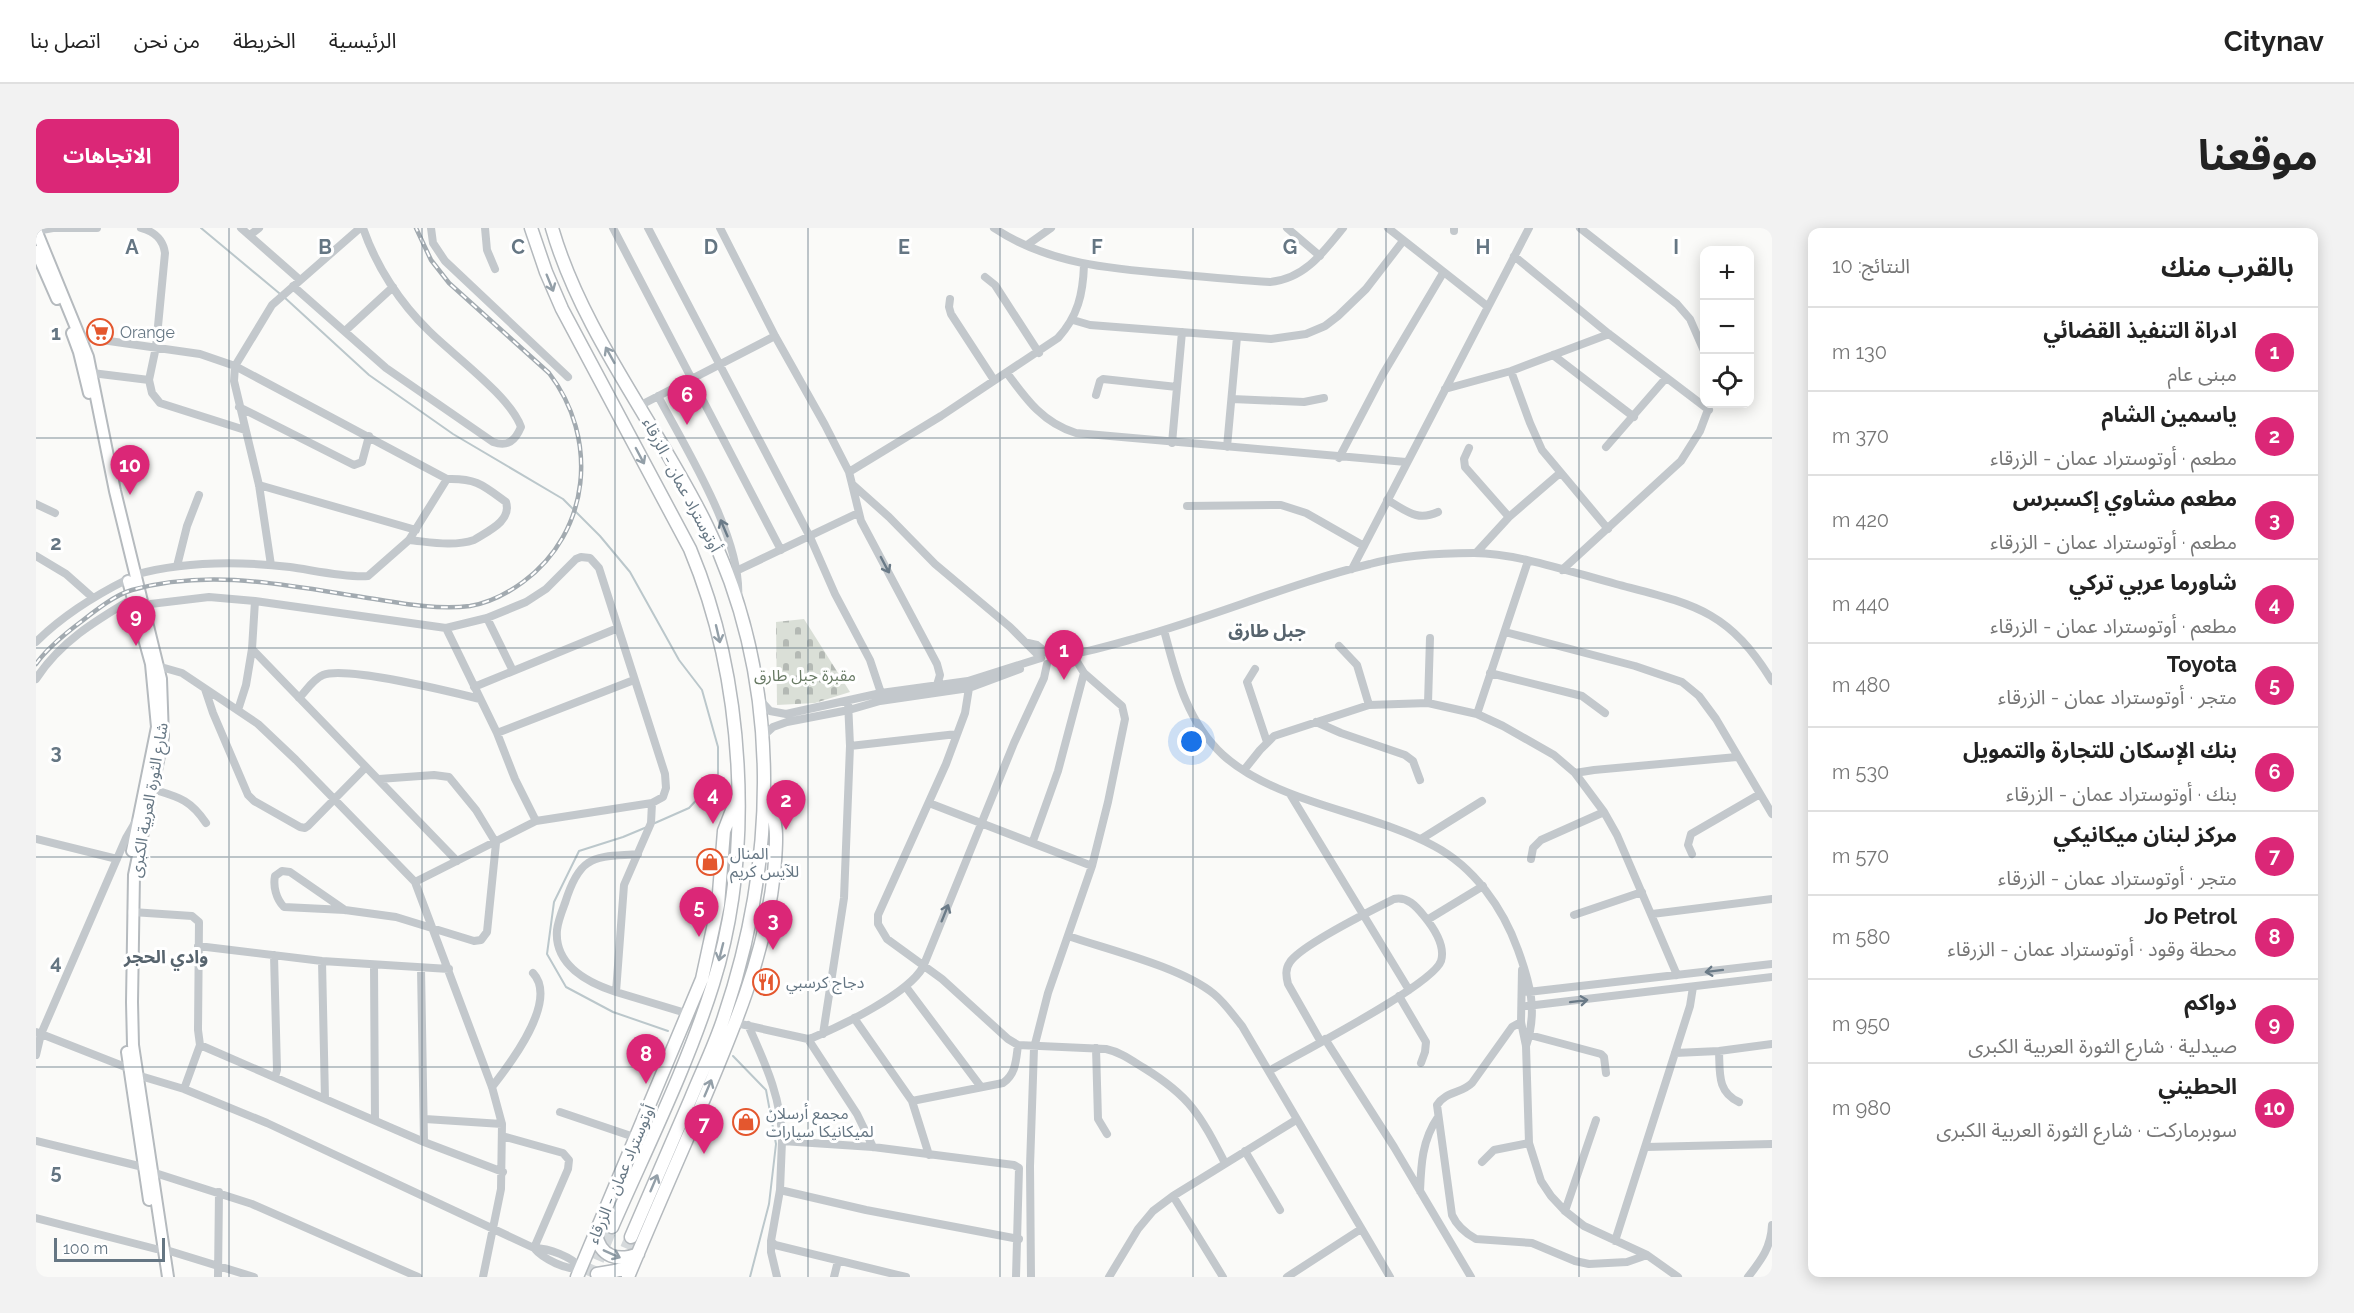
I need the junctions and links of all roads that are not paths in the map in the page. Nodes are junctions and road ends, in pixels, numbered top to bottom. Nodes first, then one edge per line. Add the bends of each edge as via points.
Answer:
1 (54, 228) edge
2 (97, 228) edge
3 (141, 228) edge
4 (241, 228) edge
5 (259, 228) edge
6 (362, 228) edge
7 (431, 228) edge
8 (485, 228) edge
9 (531, 228) edge
10 (552, 228) edge
11 (613, 228) edge
12 (648, 228) edge
13 (720, 228) edge
14 (994, 228) edge
15 (1051, 228) edge
16 (1287, 228) edge
17 (1343, 228) edge
18 (1388, 228) edge
19 (1529, 228) edge
20 (1580, 228) edge
21 (36, 231) edge
22 (250, 235) junction
23 (1403, 241) junction
24 (1027, 245) junction
25 (1320, 256) junction
26 (1514, 256) junction
27 (40, 257) edge
28 (1084, 265) junction
29 (495, 269) dead end
30 (1443, 273) junction
31 (985, 277) dead end
32 (296, 283) junction
33 (393, 286) junction
34 (950, 299) dead end
35 (1487, 306) junction
36 (1073, 320) junction
37 (345, 331) junction
38 (1182, 332) junction
39 (1609, 334) junction
40 (775, 336) junction
41 (81, 337) junction
42 (1237, 337) junction
43 (1700, 342) edge
44 (156, 347) junction
45 (1039, 352) junction
46 (1553, 355) junction
47 (235, 366) junction
48 (721, 366) junction
49 (1511, 371) junction
50 (92, 373) junction
51 (1006, 373) junction
52 (568, 377) dead end
53 (1666, 378) junction
54 (149, 380) junction
55 (692, 380) junction
56 (994, 380) junction
57 (1177, 387) junction
58 (1445, 389) junction
59 (1096, 395) dead end
60 (658, 396) junction
61 (1324, 398) dead end
62 (1232, 399) junction
63 (1700, 401) edge
64 (639, 406) junction
65 (239, 407) junction
66 (1709, 408) edge
67 (1634, 417) junction
68 (245, 430) junction
69 (369, 436) junction
70 (1172, 442) junction
71 (1227, 447) junction
72 (1606, 447) dead end
73 (1470, 448) dead end
74 (1339, 458) junction
75 (1406, 462) junction
76 (849, 472) junction
77 (1560, 473) junction
78 (447, 479) junction
79 (852, 484) junction
80 (259, 485) junction
81 (199, 495) dead end
82 (1388, 500) junction
83 (36, 504) edge
84 (1188, 506) dead end
85 (1438, 512) dead end
86 (55, 513) dead end
87 (858, 513) junction
88 (1509, 517) junction
89 (1608, 529) junction
90 (416, 530) junction
91 (810, 537) junction
92 (409, 540) junction
93 (1364, 546) junction
94 (781, 550) junction
95 (1476, 553) junction
96 (36, 556) edge
97 (1528, 561) junction
98 (271, 565) junction
99 (177, 566) junction
100 (1352, 569) junction
101 (1562, 570) junction
102 (733, 573) junction
103 (131, 577) junction
104 (92, 597) junction
105 (255, 601) junction
106 (137, 602) junction
107 (487, 618) junction
108 (446, 628) junction
109 (618, 628) junction
110 (1164, 630) junction
111 (1505, 632) junction
112 (1431, 638) dead end
113 (36, 642) edge
114 (1339, 646) dead end
115 (252, 649) junction
116 (1073, 655) junction
117 (1045, 659) junction
118 (155, 665) junction
119 (1255, 669) dead end
120 (513, 671) junction
121 (1084, 673) junction
122 (1490, 673) junction
123 (36, 679) edge
124 (634, 680) junction
125 (1772, 681) edge
126 (937, 686) junction
127 (474, 687) junction
128 (969, 688) junction
129 (205, 689) junction
130 (880, 693) junction
131 (299, 698) junction
132 (759, 698) junction
133 (480, 699) junction
134 (1428, 703) junction
135 (1369, 705) junction
136 (849, 706) junction
137 (238, 710) junction
138 (1605, 713) dead end
139 (1477, 714) junction
140 (1316, 722) junction
141 (497, 734) junction
142 (957, 734) junction
143 (762, 737) junction
144 (1267, 742) junction
145 (850, 746) junction
146 (1737, 757) junction
147 (366, 767) junction
148 (1244, 770) junction
149 (1575, 773) junction
150 (379, 779) junction
151 (1420, 780) dead end
152 (152, 789) junction
153 (1290, 794) junction
154 (1760, 794) junction
155 (765, 795) junction
156 (335, 800) junction
157 (1482, 801) dead end
158 (652, 803) junction
159 (929, 803) junction
160 (1604, 812) junction
161 (1772, 814) edge
162 (137, 818) junction
163 (536, 821) junction
164 (206, 823) dead end
165 (981, 823) junction
166 (1420, 839) junction
167 (36, 840) edge
168 (1033, 842) junction
169 (496, 843) junction
170 (638, 854) junction
171 (1692, 854) dead end
172 (117, 859) junction
173 (1531, 859) dead end
174 (457, 861) junction
175 (1092, 866) junction
176 (415, 882) junction
177 (1483, 886) junction
178 (1642, 892) junction
179 (1772, 899) edge
180 (724, 906) junction
181 (345, 910) junction
182 (132, 912) junction
183 (753, 912) junction
184 (1652, 914) junction
185 (768, 915) junction
186 (1363, 915) junction
187 (1574, 915) dead end
188 (1427, 920) junction
189 (432, 927) junction
190 (1068, 936) junction
191 (198, 946) junction
192 (274, 955) junction
193 (322, 961) junction
194 (1522, 962) junction
195 (1772, 964) edge
196 (374, 965) junction
197 (923, 967) junction
198 (421, 968) junction
199 (449, 969) junction
200 (533, 973) dead end
201 (1677, 975) junction
202 (1772, 977) edge
203 (906, 987) junction
204 (1693, 987) junction
205 (1408, 990) junction
206 (616, 992) junction
207 (1532, 992) junction
208 (1521, 993) junction
209 (1399, 996) junction
210 (1521, 1006) junction
211 (1532, 1006) junction
212 (689, 1014) junction
213 (854, 1018) junction
214 (1521, 1022) junction
215 (742, 1024) junction
216 (39, 1033) edge
217 (823, 1034) junction
218 (1526, 1034) junction
219 (808, 1039) junction
220 (1323, 1040) junction
221 (1772, 1044) edge
222 (201, 1045) junction
223 (1018, 1045) junction
224 (1034, 1048) junction
225 (1096, 1048) junction
226 (1719, 1051) junction
227 (1675, 1053) junction
228 (36, 1054) edge
229 (1421, 1063) dead end
230 (133, 1071) junction
231 (1269, 1071) junction
232 (1606, 1074) dead end
233 (275, 1077) junction
234 (492, 1087) junction
235 (981, 1088) junction
236 (184, 1089) junction
237 (325, 1099) junction
238 (912, 1101) junction
239 (1739, 1102) dead end
240 (560, 1112) dead end
241 (1438, 1118) junction
242 (425, 1119) junction
243 (375, 1120) junction
244 (1296, 1120) junction
245 (1596, 1120) dead end
246 (502, 1124) junction
247 (1107, 1134) dead end
248 (502, 1136) junction
249 (637, 1138) junction
250 (36, 1141) edge
251 (782, 1141) junction
252 (424, 1142) junction
253 (1529, 1143) junction
254 (1772, 1144) edge
255 (873, 1147) junction
256 (1646, 1147) junction
257 (1245, 1151) junction
258 (929, 1155) junction
259 (1482, 1162) dead end
260 (1225, 1163) junction
261 (148, 1169) junction
262 (502, 1172) junction
263 (780, 1190) junction
264 (1420, 1191) junction
265 (219, 1192) junction
266 (1173, 1196) junction
267 (1280, 1210) dead end
268 (1564, 1211) junction
269 (36, 1218) edge
270 (1772, 1225) edge
271 (612, 1227) tunnel mouth
272 (494, 1229) junction
273 (1361, 1229) junction
274 (596, 1234) junction
275 (631, 1237) tunnel mouth
276 (1019, 1239) junction
277 (1615, 1241) junction
278 (771, 1242) junction
279 (534, 1248) junction
280 (160, 1249) junction
281 (638, 1254) junction
282 (1647, 1255) junction
283 (838, 1261) junction
284 (217, 1266) junction
285 (630, 1271) edge
286 (579, 1272) edge
287 (599, 1275) edge
288 (887, 1275) edge
289 (161, 1277) edge
290 (168, 1277) edge
291 (218, 1277) edge
292 (254, 1277) edge
293 (418, 1277) edge
294 (483, 1277) edge
295 (777, 1277) edge
296 (834, 1277) edge
297 (906, 1277) edge
298 (1016, 1277) edge
299 (1031, 1277) edge
300 (1109, 1277) edge
301 (1223, 1277) edge
302 (1287, 1277) edge
303 (1390, 1277) edge
304 (1471, 1277) edge
305 (1678, 1277) edge
306 (1748, 1277) edge

1 - 2 street
1 - 21 street
3 - 44 street via 164,243
4 - 22 street
5 - 22 street
6 - 32 street
6 - 33 street
7 - 52 street via 436,249 460,278
8 - 29 street via 487,250
9 -> 180 highway, أوتوستراد عمان - الزرقاء via 562,309 690,549 715,622 728,684 738,796 738,831
64 -> 10 highway, أوتوستراد عمان - الزرقاء via 577,295
11 - 55 street
12 - 48 street
13 - 40 street
14 - 24 street
15 - 24 street
16 - 25 street
17 - 25 street
18 - 23 street
19 - 26 street
20 - 43 street via 1677,304 1690,319
21 - 27 main road, شارع الثورة العربية الكبرى
22 - 32 street
23 - 30 street
23 - 42 street via 1366,289 1325,326 1281,339
24 - 28 street
25 - 28 street via 1289,278 1270,282
26 - 35 street
26 - 39 street
27 - 41 main road, شارع الثورة العربية الكبرى
27 - 103 main road, شارع الثورة العربية الكبرى via 83,368
28 - 36 street via 1083,291
30 - 35 street
30 - 74 street
31 - 45 street via 995,285
32 - 37 street
32 - 47 street via 272,305
33 - 37 street
33 - 37 street via 421,323 509,407 520,427 509,444 498,444 486,437 386,368
34 - 56 street via 949,310
35 - 58 street
36 - 38 street via 1090,325
36 - 45 street
38 - 42 street
38 - 57 street
39 - 46 street
39 - 53 street
40 - 48 street
40 - 76 street
41 - 44 street
41 - 50 main road, شارع الثورة العربية الكبرى
42 - 62 street
44 - 47 street via 200,354
44 - 54 street
45 - 51 street
46 - 49 street
46 - 67 street
47 - 65 street
47 - 69 street
48 - 55 street
48 - 91 street
49 - 58 street
49 - 77 street via 1542,450
50 - 54 street
50 - 103 main road, شارع الثورة العربية الكبرى
51 - 56 street
51 - 70 street via 1035,410 1064,430 1089,436
53 - 63 street
53 - 67 street
54 - 68 street via 160,403
55 - 60 street
55 - 94 street
56 - 76 street
57 - 59 street via 1103,379
57 - 70 street
58 - 75 street
60 - 64 street
102 -> 60 street via 732,547 720,517
61 - 62 street via 1304,402
62 - 71 street
64 - 102 highway, أوتوستراد عمان - الزرقاء
65 - 68 street
65 - 69 street via 354,465 362,462
66 - 89 street via 1694,444 1681,461
67 - 72 street
68 - 80 street
69 - 78 street
70 - 71 street
71 - 74 street
73 - 88 street via 1464,459 1465,467
74 - 75 street
75 - 82 street
76 - 79 street
77 - 88 street
77 - 89 street
78 - 90 street
78 - 92 street via 472,480 485,487 506,502 506,516 468,542
79 - 87 street
79 - 117 street via 935,564
80 - 90 street
80 - 98 street
81 - 99 street
82 - 85 street via 1415,516
82 - 93 street
83 - 86 street
84 - 93 street via 1281,505 1306,513
87 - 91 street
87 -> 126 street via 937,664
88 - 95 street
89 - 101 street
90 - 92 street
91 - 94 street
91 - 130 street via 870,660
92 - 98 street via 368,576
93 - 100 street
94 - 102 street
95 - 97 street
95 - 100 street via 1397,559
96 - 104 street via 66,574
97 - 101 street
97 - 111 street
98 - 99 street
99 - 103 street
100 - 110 street
101 - 125 street via 1676,600 1707,613 1740,637
102 - 132 highway, أوتوستراد عمان - الزرقاء
103 - 104 street
103 - 106 main road, شارع الثورة العربية الكبرى
104 - 113 street
105 - 106 street via 209,597
105 - 108 street
105 - 115 street
106 - 118 main road, شارع الثورة العربية الكبرى
106 - 123 street via 88,625 67,641
107 - 108 street
107 - 109 street via 535,597 576,559 586,557 599,568
107 - 120 street
108 - 127 street
109 - 120 street
109 - 124 street
110 - 116 street
110 - 148 street via 1180,687 1196,723 1223,756
111 - 122 street
111 - 146 street via 1682,682 1707,706
112 - 134 street
114 - 135 street via 1358,665
115 - 131 street
115 - 137 street
116 - 117 street
116 - 121 street
117 - 126 street
117 - 128 street
117 - 165 street via 1044,678
118 - 129 street via 182,673
118 - 152 main road, شارع الثورة العربية الكبرى via 162,693 163,737
118 - 162 main road, شارع الثورة العربية الكبرى via 157,727
119 - 144 street via 1247,682
120 - 127 street
121 - 168 street via 1058,771
121 - 175 street via 1118,701 1125,713
122 - 138 street via 1582,696
122 - 139 street
124 - 141 street
124 - 158 street via 665,774 665,793
126 - 130 street
127 - 133 street
128 - 136 street
128 - 142 street
129 - 137 street
129 - 156 street via 248,795 254,801 305,828
130 - 136 street
131 - 133 street via 322,676 343,673
131 - 147 street
132 - 136 street via 770,711 786,714
132 - 143 highway, أوتوستراد عمان - الزرقاء
133 - 141 street
134 - 135 street
134 - 139 street
135 - 140 street
136 - 143 street via 780,724
136 - 145 street
137 - 156 street via 258,724
139 - 149 street via 1533,741
140 - 144 street
140 - 151 street via 1405,755 1413,761
141 - 163 street
142 - 145 street
142 - 159 street
143 - 155 highway, أوتوستراد عمان - الزرقاء
144 - 148 street
145 - 217 street via 844,898
146 - 149 street
146 - 154 street
147 - 150 street
147 - 156 street
148 - 153 street
149 - 160 street
150 - 169 street via 449,777
150 - 174 street
152 - 164 street via 184,799
152 - 182 main road, شارع الثورة العربية الكبرى via 136,865
153 - 166 street
153 - 186 street
154 - 161 street
154 - 171 street via 1691,834 1688,845
155 - 183 highway, أوتوستراد عمان - الزرقاء
155 - 185 highway, أوتوستراد عمان - الزرقاء via 777,831
156 - 176 street
157 - 166 street
158 - 163 street
158 - 170 street via 651,824
159 - 165 street
159 - 197 street via 877,920 887,939
160 - 173 street via 1541,840 1533,848
160 - 178 street
162 - 172 street
162 - 230 main road, شارع الثورة العربية الكبرى via 130,863 125,1013
163 - 169 street
165 - 168 street
197 -> 165 street
166 - 177 street via 1453,859
167 - 172 street
168 - 175 street
169 - 174 street
169 - 189 street via 485,936 474,942
170 - 206 street via 624,890
170 - 206 street via 588,863 568,893 557,929 561,953 569,965 582,977
172 - 216 street
174 - 176 street
175 - 190 street
176 - 189 street
177 - 188 street
177 - 194 street via 1510,928
178 - 184 street
178 - 187 street
179 - 184 street
180 - 212 highway, أوتوستراد عمان - الزرقاء
180 -> 271 highway, أوتوستراد عمان - الزرقاء via 721,954 702,1016
181 - 181 street via 290,872 282,871 275,876 274,887 284,907
181 - 189 street
182 - 191 street via 196,918
182 - 230 main road, شارع الثورة العربية الكبرى
183 - 185 highway
275 -> 183 highway, أوتوستراد عمان - الزرقاء via 723,1020
184 - 201 street
185 - 215 highway, أوتوستراد عمان - الزرقاء via 747,990
186 - 188 street via 1400,898 1414,904
186 - 205 street
186 - 220 street via 1303,950 1288,964 1288,984
188 - 205 street via 1441,943 1442,957 1436,970
189 - 199 street
190 - 224 street
190 - 231 street via 1170,971 1203,987 1234,1015
191 - 192 street
191 - 222 street
192 - 193 street
192 - 233 street
193 - 196 street
193 - 237 street
194 - 207 street
194 - 208 street
195 -> 201 street
196 - 198 street
196 - 243 street
197 - 203 street
197 - 223 street
198 - 199 street
198 - 242 street
199 - 234 street
200 - 234 street via 540,990 536,1016
201 - 207 street
202 - 204 street
203 - 213 street
203 - 235 street
211 -> 204 street
204 - 227 street
205 - 209 street
206 - 212 street
207 - 208 street
207 - 211 street
208 - 210 street
209 - 220 street
209 - 229 street via 1425,1042
210 - 211 street
210 - 214 street
211 - 218 street
212 - 249 highway, أوتوستراد عمان - الزرقاء
213 - 217 street
213 - 238 street
214 - 218 street
214 - 241 street via 1512,1027 1472,1083 1444,1096 1437,1106
215 - 219 street
215 - 251 street via 772,1078
281 -> 215 highway, أوتوستراد عمان - الزرقاء
216 - 228 street
216 - 230 street
217 - 219 street
218 - 232 street via 1601,1054
218 - 253 street
219 - 255 street via 857,1114
220 - 231 street
220 - 264 street
221 - 226 street
222 - 233 street
222 - 236 street
223 - 224 street
223 - 235 street via 1015,1069 1009,1078
224 - 225 street
224 - 299 street
225 - 247 street via 1098,1119
225 - 260 street via 1125,1056 1184,1096 1202,1118
226 - 227 street
226 - 239 street via 1723,1089
227 - 256 street
230 - 236 street
230 - 261 main road, شارع الثورة العربية الكبرى
231 - 244 street
233 - 237 street
234 - 246 street
235 - 238 street
236 - 272 street via 284,1130
237 - 243 street
238 - 258 street
240 - 249 street
241 - 264 street via 1422,1155
241 - 282 street via 1452,1215 1468,1235 1489,1241 1532,1244 1589,1264 1627,1262
242 - 246 street
242 - 252 street
243 - 252 street
244 - 257 street
244 - 273 street
245 - 268 street
246 - 248 street
248 - 262 street
248 - 279 street via 559,1151 569,1160
249 - 274 highway, أوتوستراد عمان - الزرقاء
250 - 261 street
251 - 255 street
251 - 263 street
252 - 262 street
253 - 259 street via 1494,1150
253 - 268 street via 1541,1181
254 - 256 street
255 - 258 street
256 - 277 street
257 - 260 street
257 - 267 street
258 - 276 street via 1020,1168
260 - 266 street
261 - 265 street
261 - 280 main road, شارع الثورة العربية الكبرى
262 - 272 street
263 - 276 street
263 - 278 street
264 - 304 street
265 - 284 street
265 - 293 street
266 - 300 street via 1138,1229
266 - 301 street
268 - 277 street
269 - 280 street
270 - 306 street via 1766,1253
272 - 279 street
272 - 294 street
273 - 302 street
273 - 303 street
274 -> 281 highway via 607,1255 623,1258
274 - 286 highway, أوتوستراد عمان - الزرقاء
276 - 298 street
277 - 282 street
278 - 283 street
278 - 295 street
279 - 286 street via 571,1260
280 - 284 street
280 - 289 main road, شارع الثورة العربية الكبرى
280 - 290 main road, شارع الثورة العربية الكبرى
281 - 285 highway, أوتوستراد عمان - الزرقاء
282 - 305 street
283 - 288 street
283 - 296 street
284 - 291 street
284 - 292 street
285 - 287 highway
286 - 287 highway
288 - 297 street

